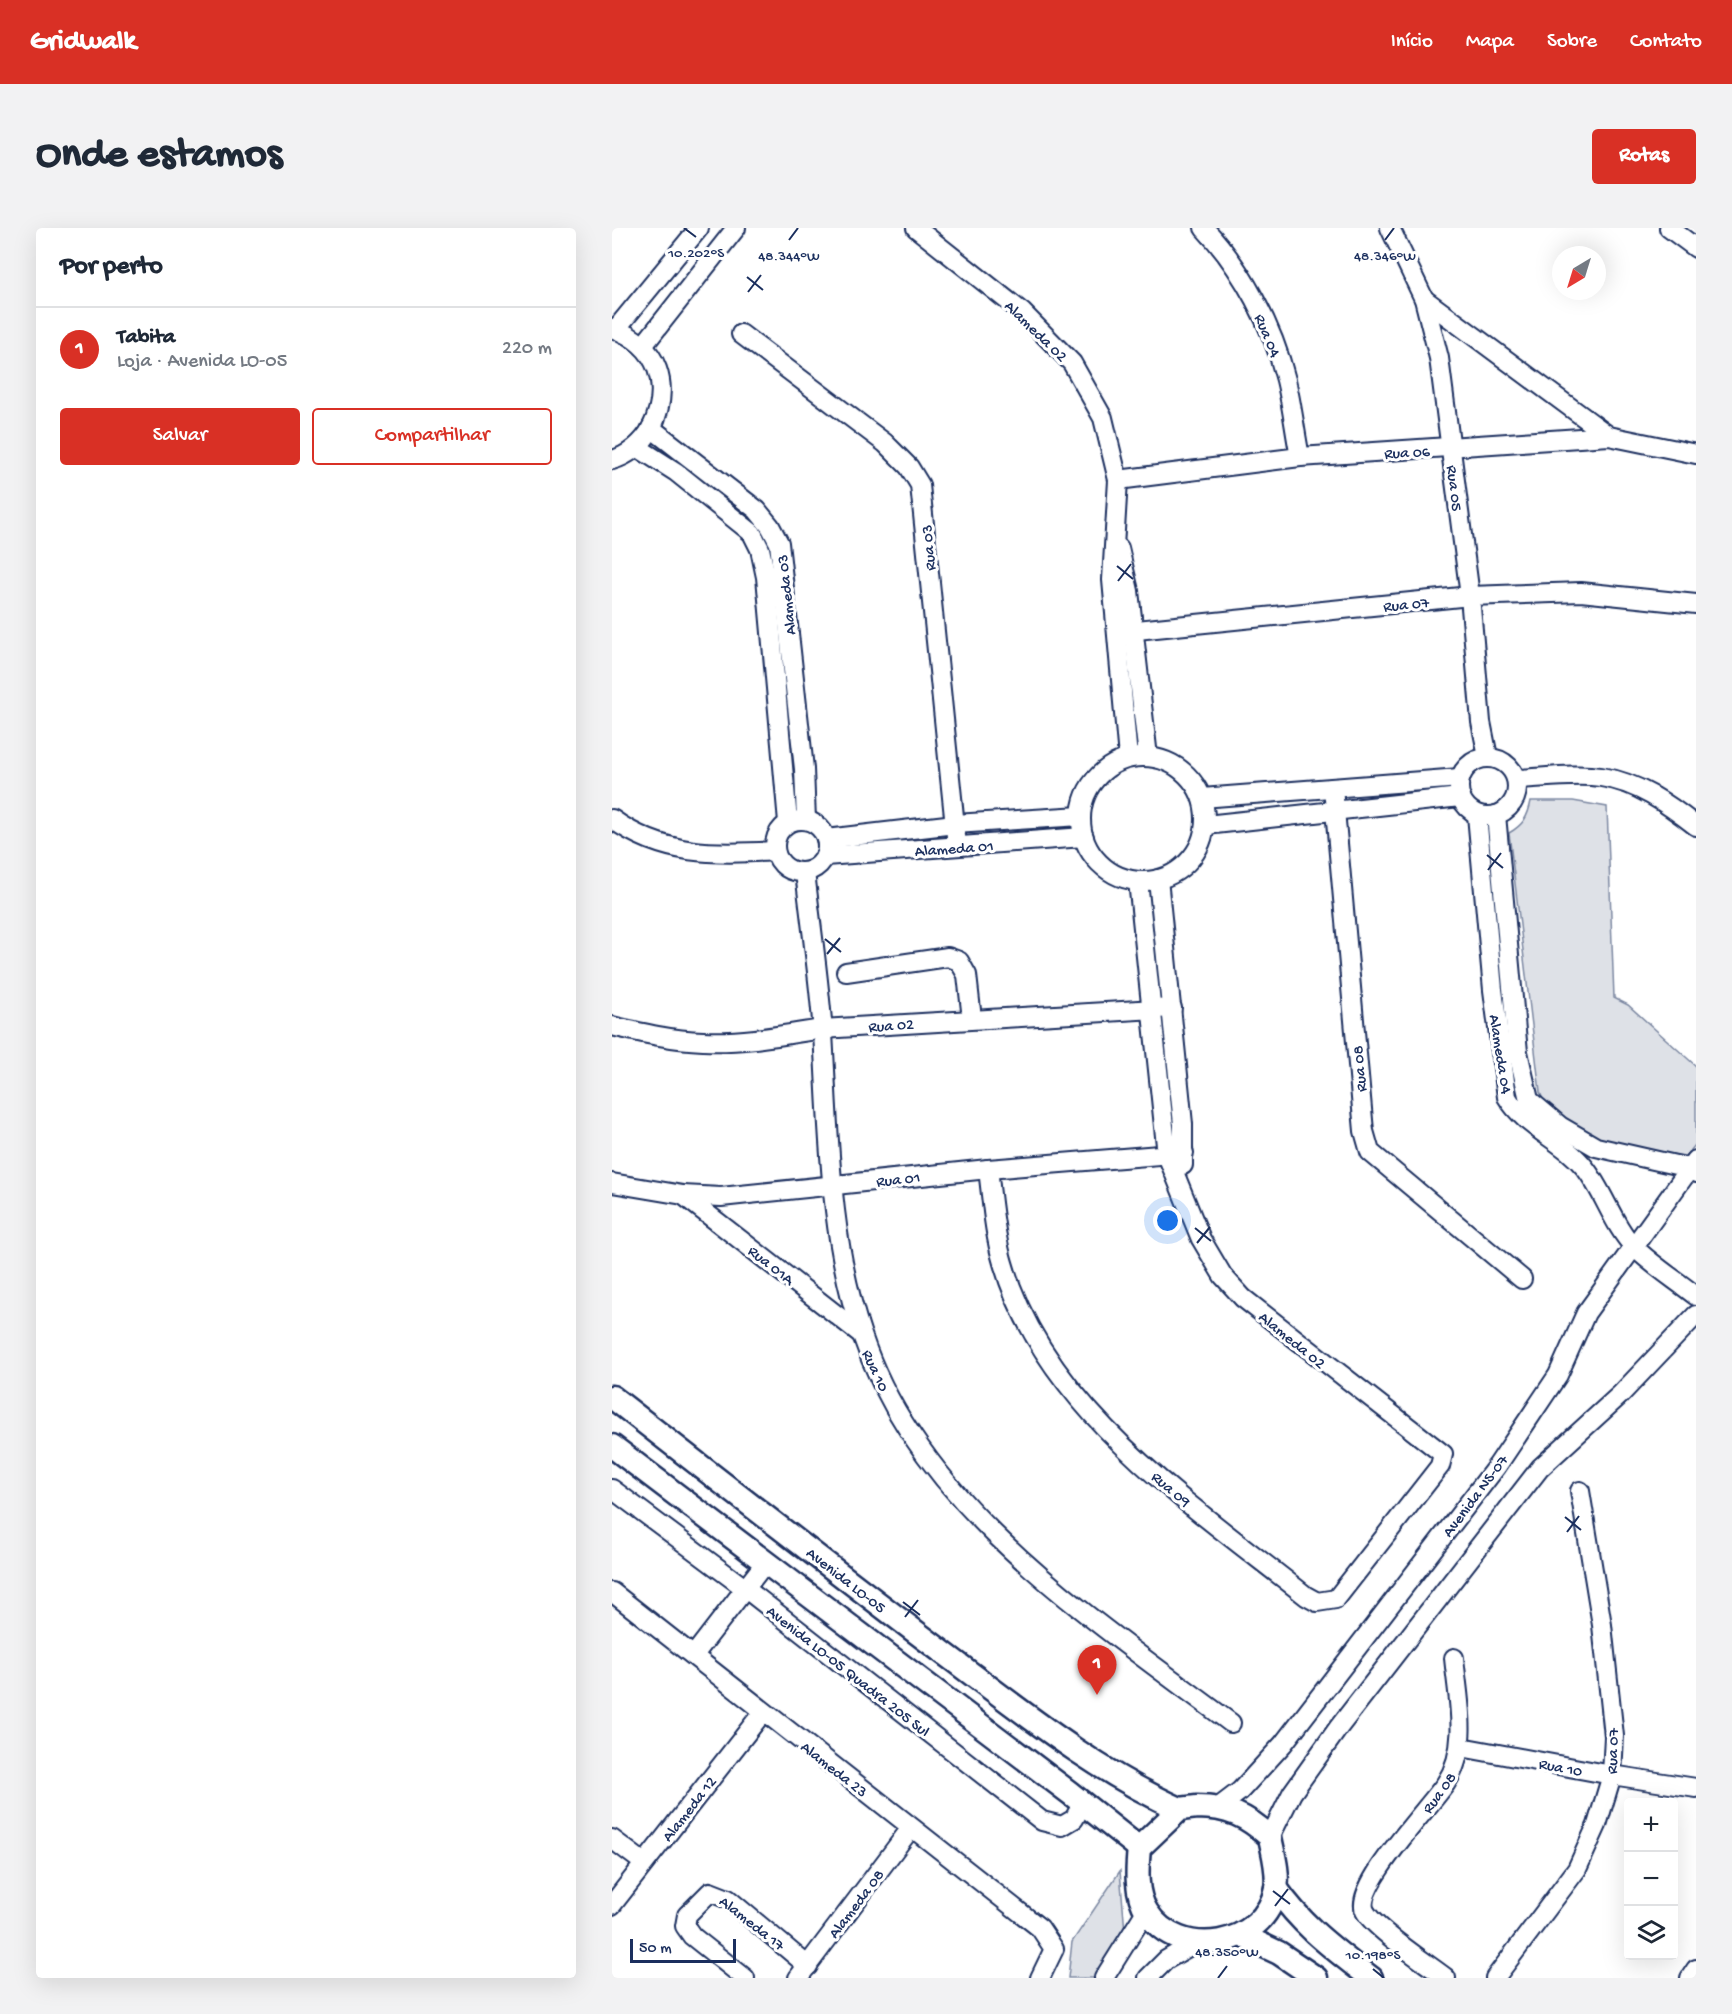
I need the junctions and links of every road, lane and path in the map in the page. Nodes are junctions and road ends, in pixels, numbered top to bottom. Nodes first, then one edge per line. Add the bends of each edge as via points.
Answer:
1 (699, 228) edge
2 (736, 228) edge
3 (916, 228) edge
4 (1204, 228) edge
5 (1390, 228) edge
6 (1669, 228) edge
7 (1696, 248) edge
8 (1424, 299) junction
9 (614, 329) edge
10 (741, 334) dead end
11 (643, 346) junction
12 (651, 428) junction
13 (1609, 436) junction
14 (637, 447) junction
15 (1451, 449) junction
16 (1696, 453) edge
17 (1300, 457) junction
18 (612, 460) edge
19 (1118, 480) junction
20 (1470, 596) junction
21 (1696, 604) edge
22 (1126, 632) junction
23 (1148, 757) junction
24 (1488, 757) junction
25 (1128, 758) junction
26 (1460, 778) junction
27 (1517, 779) junction
28 (1333, 788) junction
29 (1460, 796) junction
30 (1202, 798) junction
31 (1337, 812) junction
32 (1477, 815) junction
33 (1496, 815) junction
34 (1081, 816) junction
35 (612, 819) edge
36 (797, 821) junction
37 (955, 824) junction
38 (1206, 825) junction
39 (1696, 826) edge
40 (1084, 837) junction
41 (957, 846) junction
42 (826, 848) junction
43 (775, 851) junction
44 (805, 872) junction
45 (1158, 879) junction
46 (1138, 881) junction
47 (1505, 904) junction
48 (1485, 906) junction
49 (1507, 926) junction
50 (1488, 929) junction
51 (846, 972) dead end
52 (1172, 1008) junction
53 (1152, 1010) junction
54 (972, 1019) junction
55 (612, 1026) edge
56 (822, 1029) junction
57 (1176, 1154) junction
58 (1694, 1167) edge
59 (988, 1169) junction
60 (612, 1183) edge
61 (832, 1185) junction
62 (683, 1195) junction
63 (1633, 1246) junction
64 (1522, 1279) dead end
65 (1696, 1296) edge
66 (1696, 1315) edge
67 (861, 1334) junction
68 (612, 1397) edge
69 (612, 1446) edge
70 (1443, 1458) joint
71 (612, 1489) edge
72 (1580, 1491) dead end
73 (765, 1563) junction
74 (746, 1589) junction
75 (612, 1592) edge
76 (694, 1655) junction
77 (1454, 1659) dead end
78 (763, 1712) junction
79 (1231, 1723) dead end
80 (1461, 1747) junction
81 (1612, 1775) junction
82 (1696, 1788) edge
83 (1083, 1803) junction
84 (1219, 1807) junction
85 (1180, 1809) junction
86 (911, 1828) junction
87 (1270, 1838) junction
88 (612, 1839) edge
89 (1139, 1848) junction
90 (644, 1863) junction
91 (1276, 1888) junction
92 (612, 1905) edge
93 (1146, 1911) junction
94 (1243, 1936) junction
95 (1195, 1943) junction
96 (1696, 1969) edge
97 (803, 1972) edge
98 (745, 1978) edge
99 (1040, 1978) edge
100 (1104, 1978) edge
101 (1148, 1978) edge
102 (1316, 1978) edge
103 (1371, 1978) edge
104 (1446, 1978) edge
105 (1495, 1978) edge
106 (1690, 1978) edge

1 - 9 street
2 - 11 street
3 - 19 street, Alameda 02 via 1022,312 1072,363 1103,418
4 - 17 street, Rua 04 via 1247,287 1270,334 1286,380
5 - 8 street, Rua 05
6 - 7 street
8 - 13 street
8 - 15 street, Rua 05 via 1439,358
9 - 11 street
10 - 37 street, Rua 03 via 885,443 909,467 920,485
11 - 12 street via 656,366 662,388 661,410
12 - 14 street
12 - 36 street, Alameda 03 via 757,510 779,543 801,746
13 - 15 street, Rua 06 via 1518,440
13 - 16 street, Rua 06
14 - 18 street
14 - 36 street, Alameda 03 via 736,518 752,533 760,549
15 - 17 street, Rua 06
15 - 20 street, Rua 05
17 - 19 street, Rua 06
19 - 22 street, Alameda 02 via 1112,580
20 - 21 street, Rua 07 via 1581,592
20 - 22 street, Rua 07
20 - 24 street, Rua 05 via 1481,722
22 - 23 street, Alameda 02
22 - 25 street, Alameda 02
23 - 25 street
23 - 30 street via 1181,770
24 - 26 street via 1470,763
24 - 27 street via 1506,764
25 - 34 street via 1095,779
26 - 28 street
26 - 29 street
27 - 33 street via 1518,789 1511,805
27 - 39 street via 1600,776 1633,785
28 - 30 street
28 - 31 street, Rua 08
29 - 31 street
29 - 32 street
30 - 38 street
31 - 38 street
31 - 64 street, Rua 08 via 1364,1131 1370,1152
32 - 33 street
32 - 48 street, Alameda 04
33 - 47 street, Alameda 04
34 - 37 street, Alameda 01
34 - 40 street
35 - 43 street via 652,842 681,850 730,854
36 - 42 street via 817,825
36 - 43 street via 777,836
37 - 41 street, Rua 03
37 - 42 street, Alameda 01
38 - 45 street via 1194,854 1181,868
40 - 41 street, Alameda 01
40 - 46 street via 1093,855 1107,869
41 - 42 street, Alameda 01
42 - 44 street via 813,869
43 - 44 street via 783,865
44 - 56 street, Rua 10
45 - 46 street
45 - 52 street, Alameda 02
46 - 53 street, Alameda 02
47 - 48 street
47 - 49 street, Alameda 04
48 - 50 street, Alameda 04
49 - 50 street
49 - 58 street, Alameda 04 via 1518,1052 1529,1100 1560,1126 1596,1147
50 - 63 street, Alameda 04 via 1507,1097 1515,1110 1585,1168
51 - 54 street via 948,957 959,961 967,975
52 - 53 street, Rua 02
52 - 57 street, Alameda 02
53 - 54 street, Rua 02
53 - 57 street, Alameda 02
54 - 56 street, Rua 02
55 - 56 street, Rua 02 via 704,1041
56 - 61 street, Rua 10
57 - 59 street, Rua 01
57 - 70 street, Alameda 02 via 1180,1188 1200,1239 1223,1276 1281,1331 1434,1446
58 - 63 street, Avenida NS-07
59 - 61 street, Rua 01
59 - 70 street, Rua 09 via 1003,1264 1047,1359 1112,1437 1306,1596 1317,1602 1336,1599
60 - 62 street, Rua 01
61 - 62 street, Rua 01 via 720,1197
61 - 67 street, Rua 10 via 843,1259
62 - 67 street, Rua 01A
63 - 65 street, Alameda 04
63 - 84 street, Avenida NS-07 via 1586,1313 1558,1375 1497,1466 1282,1744 1240,1791
66 - 87 street via 1534,1477 1339,1727 1293,1793
67 - 79 street, Rua 10 via 875,1370 924,1454 973,1511 1053,1588
68 - 85 main road, Avenida LO-05 via 1038,1724 1138,1790
69 - 73 main road
71 - 74 street, Avenida LO-05 Quadra 205 Sul
72 - 81 street, Rua 07 via 1602,1625 1614,1736
73 - 74 street
73 - 83 main road
74 - 76 street
74 - 83 street, Avenida LO-05 Quadra 205 Sul via 1042,1821 1062,1826 1074,1819
75 - 76 street, Alameda 23
76 - 78 street, Alameda 23
77 - 80 street, Rua 08
78 - 86 street, Alameda 23
78 - 90 street, Alameda 12
80 - 81 street, Rua 10
80 - 104 street, Rua 08 via 1446,1784 1371,1880 1364,1909 1380,1927
81 - 82 street, Rua 10
81 - 105 street, Rua 07 via 1597,1825 1577,1869
83 - 89 main road
84 - 85 main road
84 - 87 main road via 1238,1813
85 - 89 main road
86 - 97 street, Alameda 08
86 - 99 street, Alameda 23 via 1040,1928 1054,1949
87 - 91 main road
88 - 90 street
89 - 93 main road via 1138,1886
90 - 92 street, Alameda 12
91 - 94 main road via 1260,1919
91 - 103 main road via 1296,1916
93 - 95 main road via 1159,1926
93 - 100 street
94 - 95 main road
94 - 102 main road via 1279,1953
95 - 101 street via 1166,1960
96 - 106 street
97 - 98 street, Alameda 17 via 728,1899 710,1892 687,1915 685,1926

